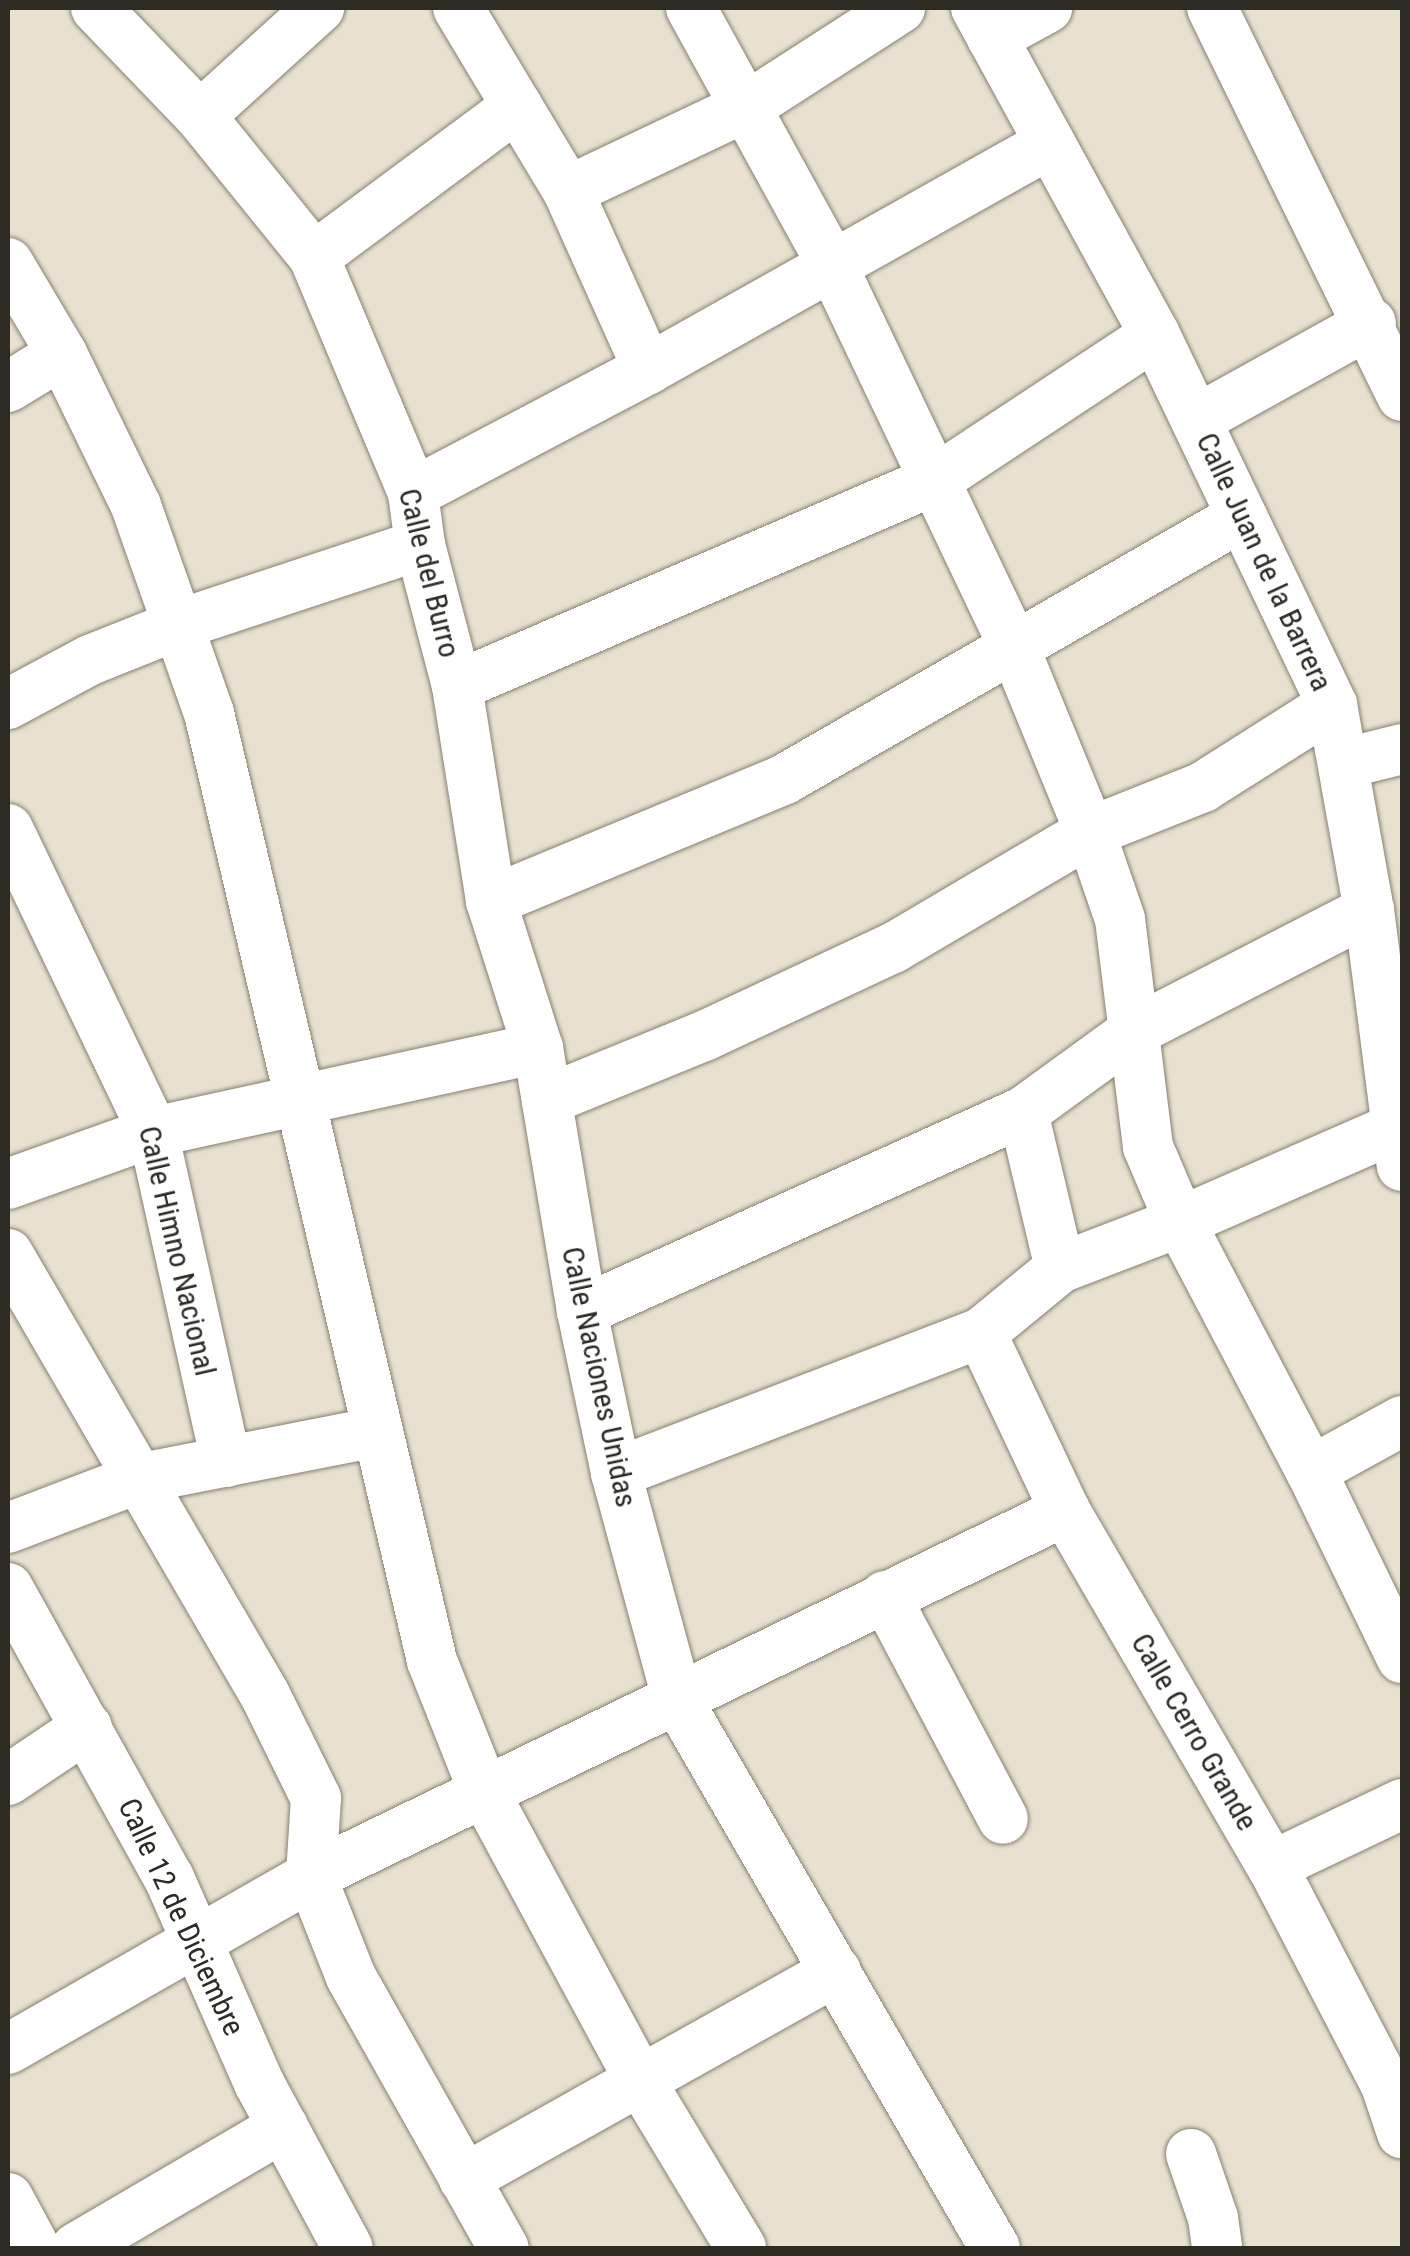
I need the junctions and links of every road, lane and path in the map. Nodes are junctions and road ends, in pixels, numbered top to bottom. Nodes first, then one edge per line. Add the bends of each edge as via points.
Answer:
1 (96, 8) edge
2 (320, 8) edge
3 (461, 8) edge
4 (691, 8) edge
5 (900, 8) edge
6 (1047, 8) edge
7 (1212, 8) edge
8 (984, 23) edge
9 (518, 106) junction
10 (748, 106) junction
11 (200, 116) junction
12 (1050, 143) junction
13 (568, 191) junction
14 (314, 257) junction
15 (8, 263) edge
16 (831, 263) junction
17 (1371, 323) junction
18 (1155, 334) junction
19 (62, 354) junction
20 (648, 369) junction
21 (8, 387) edge
22 (1402, 396) edge
23 (1196, 420) junction
24 (935, 480) junction
25 (413, 493) junction
26 (1242, 516) junction
27 (420, 545) junction
28 (178, 624) junction
29 (1014, 647) junction
30 (457, 686) junction
31 (8, 704) edge
32 (1332, 705) junction
33 (1402, 749) edge
34 (1346, 763) junction
35 (1090, 832) junction
36 (14, 856) edge
37 (491, 901) junction
38 (1368, 910) junction
39 (1136, 1030) junction
40 (538, 1048) junction
41 (547, 1100) junction
42 (297, 1101) junction
43 (1023, 1112) junction
44 (153, 1132) junction
45 (1399, 1147) edge
46 (8, 1184) edge
47 (1180, 1222) junction
48 (8, 1254) edge
49 (1060, 1268) junction
50 (582, 1311) junction
51 (981, 1332) junction
52 (1402, 1420) edge
53 (376, 1432) junction
54 (226, 1462) junction
55 (1311, 1471) junction
56 (616, 1473) junction
57 (138, 1479) junction
58 (1064, 1512) junction
59 (8, 1528) edge
60 (8, 1588) edge
61 (885, 1596) junction
62 (1402, 1658) edge
63 (678, 1702) junction
64 (86, 1727) junction
65 (8, 1780) edge
66 (484, 1792) junction
67 (1402, 1804) edge
68 (1003, 1819) dead end
69 (1272, 1866) junction
70 (311, 1876) junction
71 (196, 1942) junction
72 (836, 1971) junction
73 (8, 2050) edge
74 (641, 2082) junction
75 (283, 2127) junction
76 (1402, 2133) edge
77 (1191, 2154) dead end
78 (464, 2179) junction
79 (8, 2198) edge
80 (35, 2248) edge
81 (76, 2248) edge
82 (348, 2248) edge
83 (504, 2248) edge
84 (741, 2248) edge
85 (995, 2248) edge
86 (1217, 2248) edge

1 - 11 street, Calle del Burro
2 - 11 street
3 - 9 street
4 - 10 street
5 - 10 street
6 - 8 street
7 - 17 street
8 - 12 street, Calle Juan de la Barrera
9 - 13 street
9 - 14 street
10 - 13 street
10 - 16 street
11 - 14 street, Calle del Burro
12 - 16 street
12 - 18 street, Calle Juan de la Barrera
13 - 20 street
14 - 25 street, Calle del Burro
15 - 19 street
16 - 20 street
16 - 24 street
17 - 22 street
17 - 23 street
18 - 23 street, Calle Juan de la Barrera
18 - 24 street
19 - 21 street
19 - 28 street via 136,506
20 - 25 street
23 - 26 street, Calle Juan de la Barrera
24 - 29 street
24 - 30 street
25 - 27 street, Calle del Burro
26 - 29 street
26 - 32 street, Calle Juan de la Barrera
27 - 28 street
27 - 30 street, Calle del Burro
28 - 31 street
28 - 42 street via 210,713
29 - 35 street
29 - 37 street via 785,779
30 - 37 street, Calle del Burro
32 - 34 street, Calle Juan de la Barrera
32 - 35 street via 1203,787
33 - 34 street
34 - 38 street, Calle Juan de la Barrera
35 - 39 street via 1120,920
35 - 41 street via 893,948
36 - 44 street, Calle Himno Nacional
37 - 40 street, Calle del Burro
38 - 39 street
38 - 45 street, Calle Juan de la Barrera
39 - 43 street
39 - 47 street via 1148,1147
40 - 41 street, Calle Naciones Unidas
40 - 42 street
41 - 50 street, Calle Naciones Unidas
42 - 44 street
42 - 53 street
43 - 49 street
43 - 50 street
44 - 46 street
44 - 54 street, Calle Himno Nacional
45 - 47 street
47 - 49 street
47 - 55 street
48 - 57 street
49 - 51 street
50 - 56 street, Calle Naciones Unidas
51 - 56 street
51 - 58 street, Calle Cerro Grande
52 - 55 street
53 - 54 street
53 - 66 street via 432,1662
54 - 57 street
55 - 62 street
56 - 63 street, Calle Naciones Unidas
57 - 59 street
57 - 70 street via 265,1695 316,1798
58 - 61 street
58 - 69 street, Calle Cerro Grande
60 - 64 street, Calle 12 de Diciembre
61 - 63 street
61 - 68 street
63 - 66 street
63 - 72 street, Calle Naciones Unidas
64 - 65 street
64 - 71 street, Calle 12 de Diciembre
66 - 70 street
66 - 74 street
67 - 69 street
69 - 76 street, Calle Cerro Grande via 1386,2085
70 - 71 street
70 - 78 street via 350,1978
71 - 73 street
71 - 75 street, Calle 12 de Diciembre
72 - 74 street
72 - 85 street, Calle Naciones Unidas
74 - 78 street
74 - 84 street
75 - 81 street
75 - 82 street, Calle 12 de Diciembre
77 - 86 street
78 - 83 street
79 - 80 street

